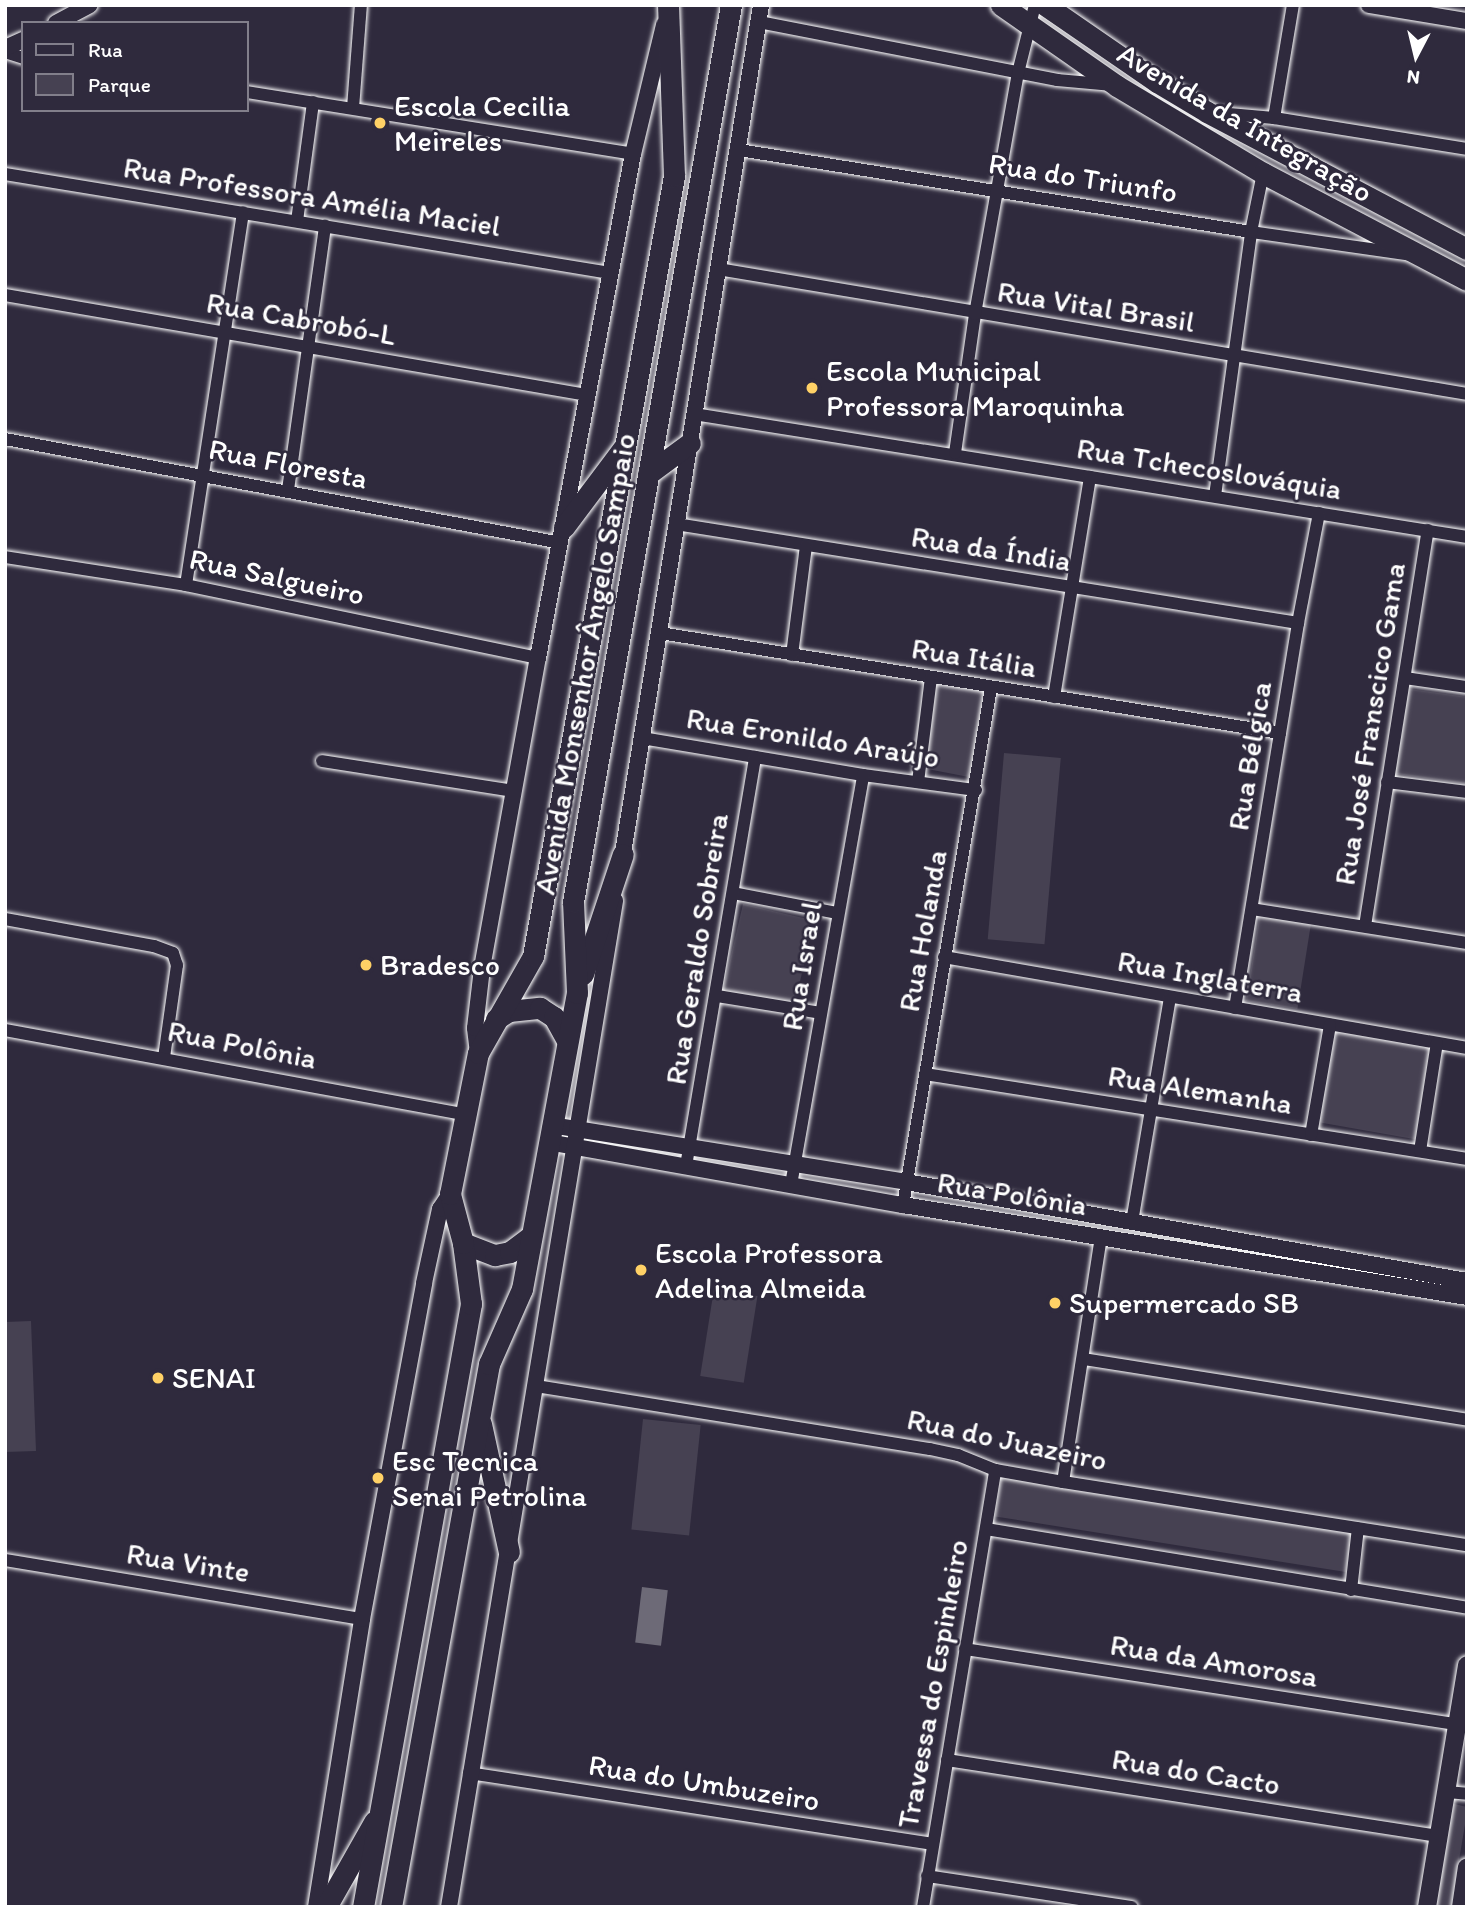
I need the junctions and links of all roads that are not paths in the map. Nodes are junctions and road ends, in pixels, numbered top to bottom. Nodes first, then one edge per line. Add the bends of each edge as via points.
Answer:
1 (90, 5) edge
2 (361, 5) edge
3 (731, 5) edge
4 (1001, 5) edge
5 (1045, 5) edge
6 (1293, 5) edge
7 (1369, 5) edge
8 (668, 7) edge
9 (760, 13) edge
10 (1032, 16) edge
11 (60, 21) edge
12 (1467, 21) edge
13 (21, 41) edge
14 (5, 50) edge
15 (21, 57) edge
16 (1018, 73) junction
17 (1117, 86) junction
18 (248, 92) edge
19 (313, 102) junction
20 (353, 108) junction
21 (1207, 112) junction
22 (1274, 118) junction
23 (739, 149) junction
24 (1467, 149) edge
25 (633, 154) junction
26 (1263, 173) junction
27 (5, 174) edge
28 (997, 191) junction
29 (243, 212) junction
30 (297, 221) junction
31 (326, 226) junction
32 (1251, 232) junction
33 (1467, 249) edge
34 (1418, 255) junction
35 (718, 269) junction
36 (610, 273) junction
37 (1467, 280) edge
38 (5, 295) edge
39 (975, 314) junction
40 (225, 333) junction
41 (309, 347) junction
42 (1234, 356) junction
43 (1467, 394) edge
44 (587, 395) junction
45 (694, 414) junction
46 (5, 439) edge
47 (628, 443) junction
48 (690, 443) junction
49 (956, 453) junction
50 (205, 474) junction
51 (648, 474) junction
52 (1090, 477) junction
53 (288, 490) junction
54 (1215, 496) junction
55 (1320, 513) junction
56 (676, 524) junction
57 (1427, 530) junction
58 (563, 535) junction
59 (1467, 537) edge
60 (806, 546) junction
61 (5, 557) edge
62 (187, 585) junction
63 (1072, 589) junction
64 (1298, 623) junction
65 (660, 634) junction
66 (792, 655) junction
67 (538, 658) junction
68 (931, 678) junction
69 (1405, 678) junction
70 (1467, 687) edge
71 (991, 688) junction
72 (1054, 697) junction
73 (1280, 733) junction
74 (642, 738) junction
75 (755, 757) junction
76 (322, 761) dead end
77 (863, 775) junction
78 (918, 782) junction
79 (1387, 782) junction
80 (976, 790) junction
81 (513, 791) junction
82 (1467, 792) edge
83 (623, 854) junction
84 (733, 892) junction
85 (1252, 909) junction
86 (837, 913) junction
87 (5, 919) edge
88 (1365, 926) junction
89 (1467, 943) edge
90 (944, 957) junction
91 (577, 993) junction
92 (717, 996) junction
93 (1170, 998) junction
94 (1235, 1008) junction
95 (821, 1013) junction
96 (496, 1020) junction
97 (1330, 1025) junction
98 (5, 1030) edge
99 (568, 1040) junction
100 (1437, 1043) junction
101 (1467, 1048) edge
102 (478, 1053) junction
103 (164, 1058) junction
104 (925, 1074) junction
105 (1152, 1109) junction
106 (467, 1115) junction
107 (577, 1129) junction
108 (550, 1134) junction
109 (1311, 1135) junction
110 (575, 1147) junction
111 (690, 1149) junction
112 (1420, 1152) junction
113 (1467, 1159) edge
114 (795, 1166) junction
115 (686, 1167) junction
116 (906, 1182) junction
117 (791, 1185) junction
118 (450, 1194) junction
119 (903, 1205) junction
120 (1132, 1222) junction
121 (530, 1237) junction
122 (1101, 1237) junction
123 (463, 1243) junction
124 (1467, 1280) edge
125 (1467, 1297) edge
126 (1084, 1359) junction
127 (536, 1386) junction
128 (479, 1418) junction
129 (1467, 1420) edge
130 (995, 1470) junction
131 (1063, 1482) junction
132 (1358, 1528) junction
133 (986, 1529) junction
134 (1467, 1545) edge
135 (509, 1552) junction
136 (5, 1560) edge
137 (1351, 1590) junction
138 (1467, 1608) edge
139 (362, 1619) junction
140 (965, 1649) junction
141 (1467, 1665) edge
142 (1455, 1724) junction
143 (947, 1760) junction
144 (470, 1773) junction
145 (1446, 1792) junction
146 (1467, 1794) edge
147 (380, 1811) junction
148 (1438, 1836) junction
149 (931, 1844) junction
150 (1467, 1867) edge
151 (928, 1876) junction
152 (316, 1907) edge
153 (326, 1907) edge
154 (363, 1907) edge
155 (391, 1907) edge
156 (449, 1907) edge
157 (923, 1907) edge
158 (1132, 1907) edge
159 (1427, 1907) edge
160 (1461, 1907) edge

1 - 11 street
2 - 20 street
3 - 51 main road, Avenida Monsenhor Ângelo Sampaio
4 - 10 main road, Avenida da Integração
5 - 21 main road, Avenida da Integração
6 - 22 street
7 - 12 street
8 - 25 street, Avenida Monsenhor Ângelo Sampaio
8 - 47 main road, Avenida Monsenhor Ângelo Sampaio via 674,176
9 - 16 street
9 - 23 street
10 - 16 street
10 - 17 main road, Avenida da Integração
13 - 14 street
14 - 15 street
16 - 17 street
16 - 28 street
17 - 26 main road, Avenida da Integração
18 - 19 street
19 - 20 street
19 - 30 street
20 - 25 street
21 - 22 street
21 - 33 main road, Avenida da Integração
22 - 24 street
23 - 28 street, Rua do Triunfo
23 - 35 street
25 - 36 street, Avenida Monsenhor Ângelo Sampaio
26 - 32 street
26 - 34 main road, Avenida da Integração
27 - 29 street, Rua Professora Amélia Maciel
28 - 32 street, Rua do Triunfo
28 - 39 street
29 - 30 street, Rua Professora Amélia Maciel
29 - 40 street
30 - 31 street, Rua Professora Amélia Maciel
31 - 36 street, Rua Professora Amélia Maciel
31 - 41 street
32 - 34 street, Rua do Triunfo
32 - 42 street
34 - 37 main road, Avenida da Integração
35 - 39 street, Rua Vital Brasil
35 - 45 street
36 - 44 street, Avenida Monsenhor Ângelo Sampaio
38 - 40 street, Rua Cabrobó-L
39 - 42 street, Rua Vital Brasil
39 - 49 street
40 - 41 street, Rua Cabrobó-L
40 - 50 street
41 - 44 street, Rua Cabrobó-L
41 - 53 street
42 - 43 street, Rua Vital Brasil
42 - 54 street
44 - 58 street, Avenida Monsenhor Ângelo Sampaio
45 - 48 street
45 - 49 street, Rua Tchecoslováquia
46 - 50 street, Rua Floresta
47 - 58 main road
47 - 96 main road, Avenida Monsenhor Ângelo Sampaio via 533,956
48 - 51 main road
48 - 56 street
49 - 52 street, Rua Tchecoslováquia
50 - 53 street, Rua Floresta
50 - 62 street
51 - 91 main road, Avenida Monsenhor Ângelo Sampaio via 573,902
52 - 54 street, Rua Tchecoslováquia
52 - 63 street
53 - 58 street, Rua Floresta
54 - 55 street, Rua Tchecoslováquia
55 - 57 street, Rua Tchecoslováquia
55 - 64 street, Rua Bélgica
56 - 60 street, Rua da Índia
56 - 65 street
57 - 59 street, Rua Tchecoslováquia
57 - 69 street, Rua José Franscico Gama
58 - 67 street, Avenida Monsenhor Ângelo Sampaio
60 - 63 street, Rua da Índia
60 - 66 street
61 - 62 street, Rua Salgueiro
62 - 67 street, Rua Salgueiro
63 - 64 street, Rua da Índia
63 - 72 street
64 - 73 street, Rua Bélgica
65 - 66 street, Rua Itália
65 - 74 street
66 - 68 street, Rua Itália
67 - 81 street, Avenida Monsenhor Ângelo Sampaio
68 - 71 street, Rua Itália
68 - 78 street
69 - 70 street
69 - 79 street, Rua José Franscico Gama
71 - 72 street, Rua Itália
71 - 80 street, Rua Holanda
72 - 73 street, Rua Itália
73 - 85 street, Rua Bélgica
74 - 75 street, Rua Eronildo Araújo
74 - 83 street
75 - 77 street, Rua Eronildo Araújo
75 - 84 street, Rua Geraldo Sobreira
76 - 81 street
77 - 78 street, Rua Eronildo Araújo
77 - 86 street, Rua Israel
78 - 80 street, Rua Eronildo Araújo
79 - 82 street
79 - 88 street, Rua José Franscico Gama
80 - 90 street, Rua Holanda
81 - 102 street, Avenida Monsenhor Ângelo Sampaio via 477,1002
83 - 91 main road
83 - 107 street
84 - 86 street
84 - 92 street, Rua Geraldo Sobreira
85 - 88 street
85 - 94 street, Rua Bélgica
86 - 95 street, Rua Israel
87 - 103 street via 166,949 176,959
88 - 89 street
90 - 93 street, Rua Inglaterra
90 - 104 street, Rua Holanda
91 - 99 main road, Avenida Monsenhor Ângelo Sampaio
92 - 95 street
92 - 111 street, Rua Geraldo Sobreira
93 - 94 street, Rua Inglaterra
93 - 105 street
94 - 97 street, Rua Inglaterra
95 - 114 street, Rua Israel
96 - 99 main road via 509,1011 540,1008 554,1017
96 - 102 main road, Avenida Monsenhor Ângelo Sampaio
97 - 100 street, Rua Inglaterra
97 - 109 street
98 - 103 street, Rua Polônia
99 - 108 main road, Avenida Monsenhor Ângelo Sampaio
100 - 101 street, Rua Inglaterra
100 - 112 street
102 - 106 main road, Avenida Monsenhor Ângelo Sampaio
103 - 106 street, Rua Polônia
104 - 105 street, Rua Alemanha
104 - 116 street, Rua Holanda
105 - 109 street, Rua Alemanha
105 - 120 street
106 - 118 main road, Avenida Monsenhor Ângelo Sampaio
107 - 108 street, Rua Polônia
107 - 110 street
107 - 111 street, Rua Polônia
108 - 110 street, Rua Polônia
108 - 121 main road, Avenida Monsenhor Ângelo Sampaio
109 - 112 street, Rua Alemanha
110 - 115 street, Rua Polônia
110 - 127 street
111 - 114 street, Rua Polônia
111 - 115 street, Rua Geraldo Sobreira
112 - 113 street, Rua Alemanha
114 - 116 street, Rua Polônia
114 - 117 street, Rua Israel
115 - 117 street, Rua Polônia
116 - 119 street, Rua Holanda
116 - 120 street, Rua Polônia
117 - 119 street, Rua Polônia
118 - 123 main road, Avenida Monsenhor Ângelo Sampaio
118 - 139 street, Avenida Monsenhor Ângelo Sampaio via 440,1209 424,1283
119 - 122 street, Rua Polônia
120 - 124 street, Rua Polônia
121 - 123 main road via 510,1252 495,1255
121 - 128 main road, Avenida Monsenhor Ângelo Sampaio via 522,1289 493,1352
122 - 125 street, Rua Polônia
122 - 126 street
123 - 147 main road, Avenida Monsenhor Ângelo Sampaio via 469,1316
126 - 129 street
126 - 131 street
127 - 130 street, Rua do Juazeiro via 919,1447 958,1455
127 - 135 street
128 - 135 main road
128 - 155 main road, Avenida Monsenhor Ângelo Sampaio
130 - 131 street, Rua do Juazeiro
130 - 133 street, Travessa do Espinheiro
131 - 132 street, Rua do Juazeiro
132 - 134 street, Rua do Juazeiro
132 - 137 street
133 - 137 street
133 - 140 street, Travessa do Espinheiro
135 - 144 street
136 - 139 street, Rua Vinte
137 - 138 street
139 - 152 street, Avenida Monsenhor Ângelo Sampaio
140 - 142 street, Rua da Amorosa
140 - 143 street, Travessa do Espinheiro
141 - 142 main road
142 - 145 main road
143 - 148 street, Rua do Cacto
143 - 149 street, Travessa do Espinheiro
144 - 149 street, Rua do Umbuzeiro
144 - 156 street
145 - 146 street
145 - 148 main road
147 - 153 main road
147 - 154 main road, Avenida Monsenhor Ângelo Sampaio
148 - 159 main road
149 - 151 street, Travessa do Espinheiro
150 - 160 main road
151 - 157 street, Travessa do Espinheiro
151 - 158 street

